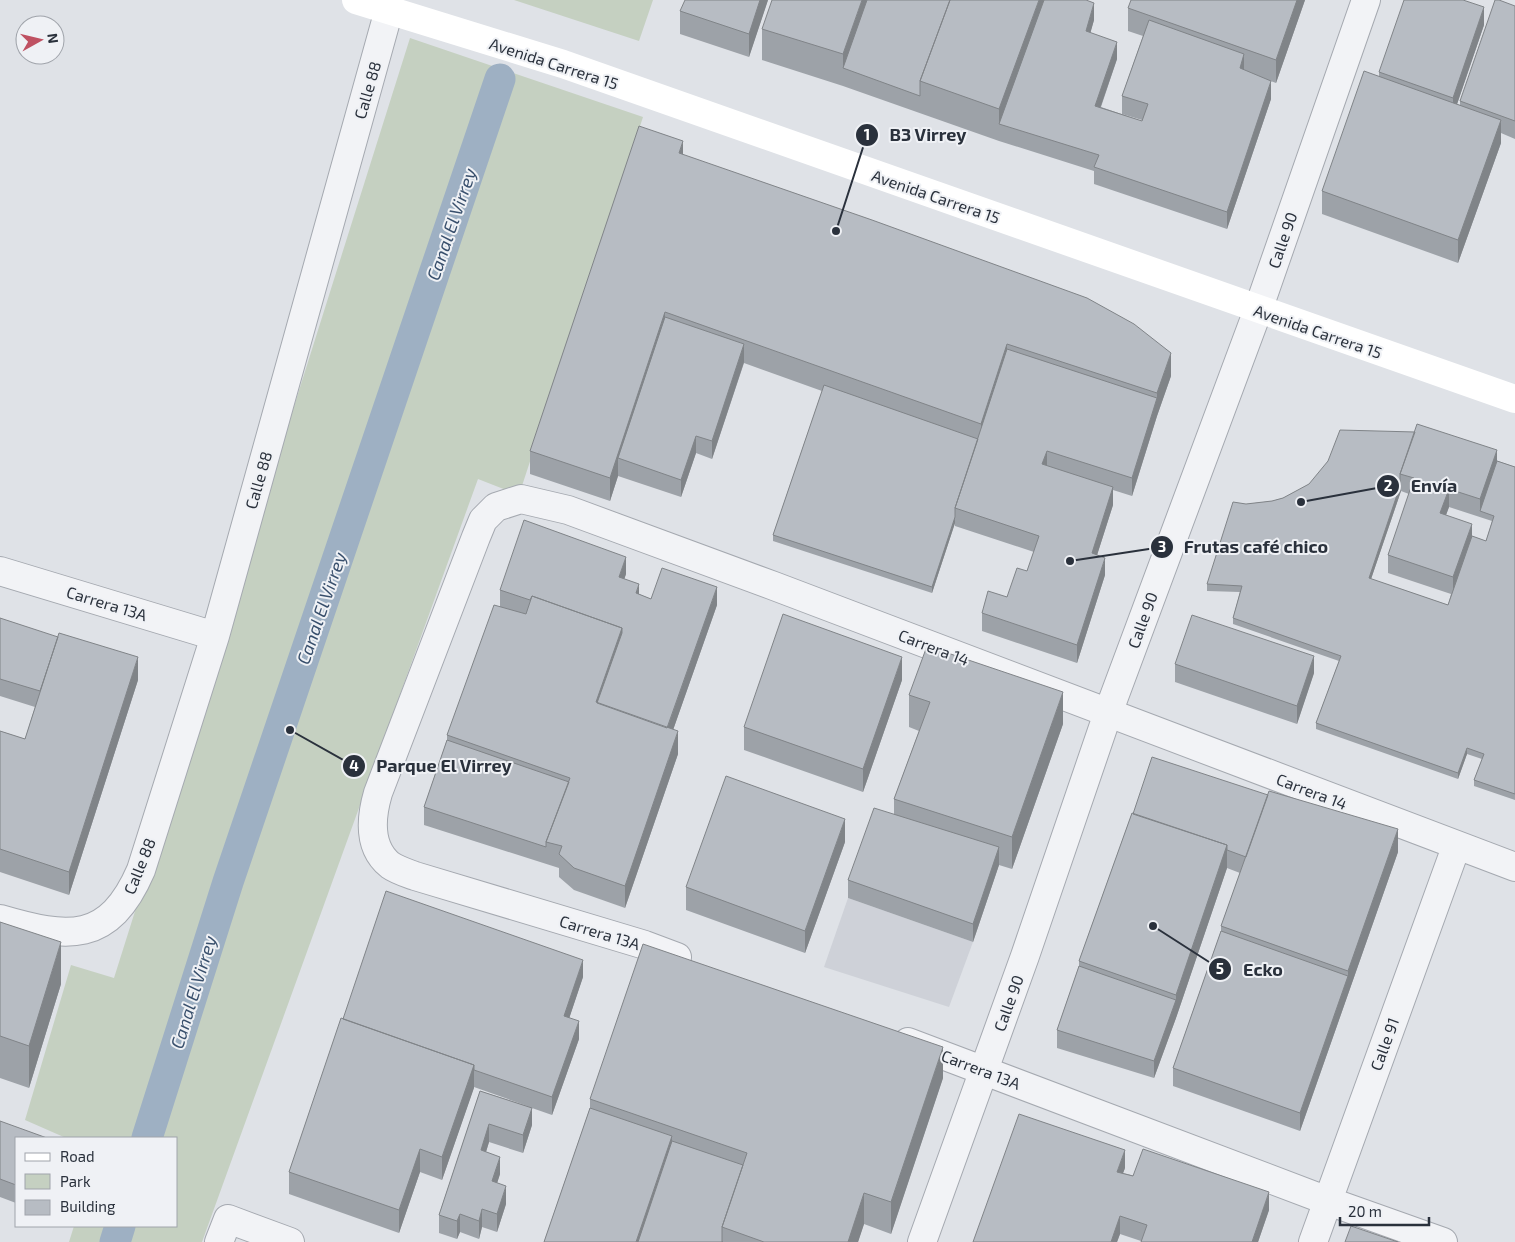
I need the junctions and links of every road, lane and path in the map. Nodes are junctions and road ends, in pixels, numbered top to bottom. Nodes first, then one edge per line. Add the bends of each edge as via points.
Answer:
1 (356, 0) edge
2 (1366, 0) edge
3 (389, 10) junction
4 (1258, 310) junction
5 (1515, 399) edge
6 (0, 571) edge
7 (215, 636) junction
8 (1108, 713) junction
9 (378, 792) joint
10 (1456, 847) junction
11 (1515, 867) edge
12 (0, 919) edge
13 (700, 966) edge
14 (883, 1033) edge
15 (984, 1070) junction
16 (1328, 1201) junction
17 (224, 1230) edge
18 (290, 1242) edge
19 (922, 1242) edge
20 (1313, 1242) edge
21 (1442, 1242) edge

1 - 3 main road, Avenida Carrera 15
2 - 4 street, Calle 90
3 - 4 main road, Avenida Carrera 15 via 563,64
3 - 7 street, Calle 88
4 - 5 main road, Avenida Carrera 15
4 - 8 street, Calle 90
6 - 7 street, Carrera 13A
7 - 12 street, Calle 88 via 138,877 120,907 104,922 91,928 52,932
8 - 9 street, Carrera 14 via 568,510 521,499 496,507 483,520
8 - 10 street, Carrera 14
8 - 15 street, Calle 90
9 - 13 street, Carrera 13A via 372,830 379,852 391,865 415,876 645,945
10 - 11 street, Carrera 14
10 - 16 street, Calle 91
14 - 15 street, Carrera 13A
15 - 16 street, Carrera 13A
15 - 19 street, Calle 90
16 - 20 street, Calle 91
16 - 21 street, Carrera 13A
17 - 18 street

